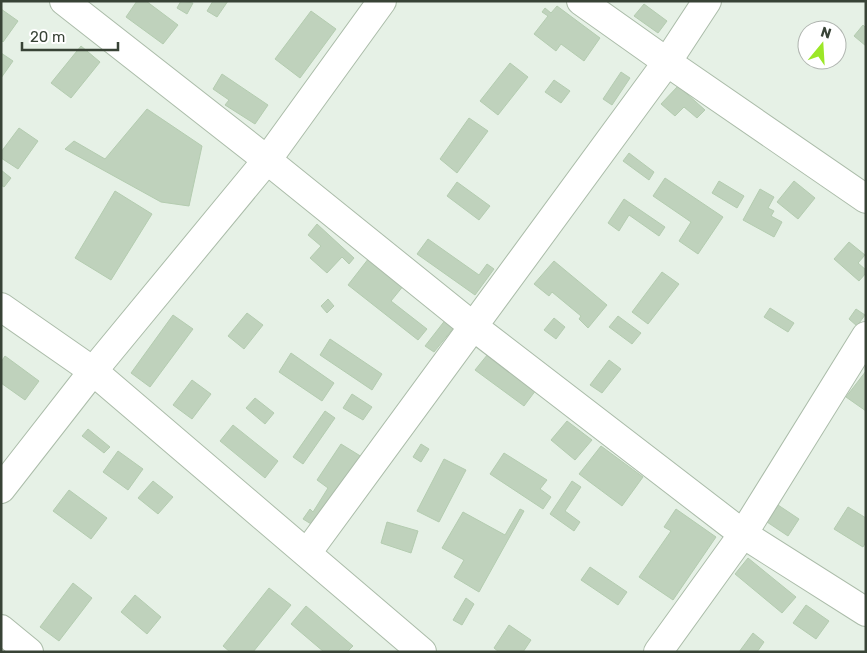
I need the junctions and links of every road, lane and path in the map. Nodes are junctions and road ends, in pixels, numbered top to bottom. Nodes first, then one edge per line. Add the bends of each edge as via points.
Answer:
1 (64, 1) edge
2 (382, 1) edge
3 (581, 1) edge
4 (707, 1) edge
5 (667, 62) junction
6 (267, 160) junction
7 (866, 199) edge
8 (1, 307) edge
9 (474, 327) junction
10 (866, 336) edge
11 (93, 371) junction
12 (1, 489) edge
13 (742, 534) junction
14 (307, 553) junction
15 (866, 612) edge
16 (1, 629) edge
17 (421, 651) edge
18 (29, 652) edge
19 (658, 652) edge

1 - 6 street
2 - 6 street
3 - 5 street
4 - 5 street
5 - 7 street
5 - 9 street
6 - 9 street
6 - 11 street
8 - 11 street
9 - 13 street
9 - 14 street
10 - 13 street
11 - 12 street
11 - 14 street
13 - 15 street
13 - 19 street
14 - 17 street
16 - 18 street

